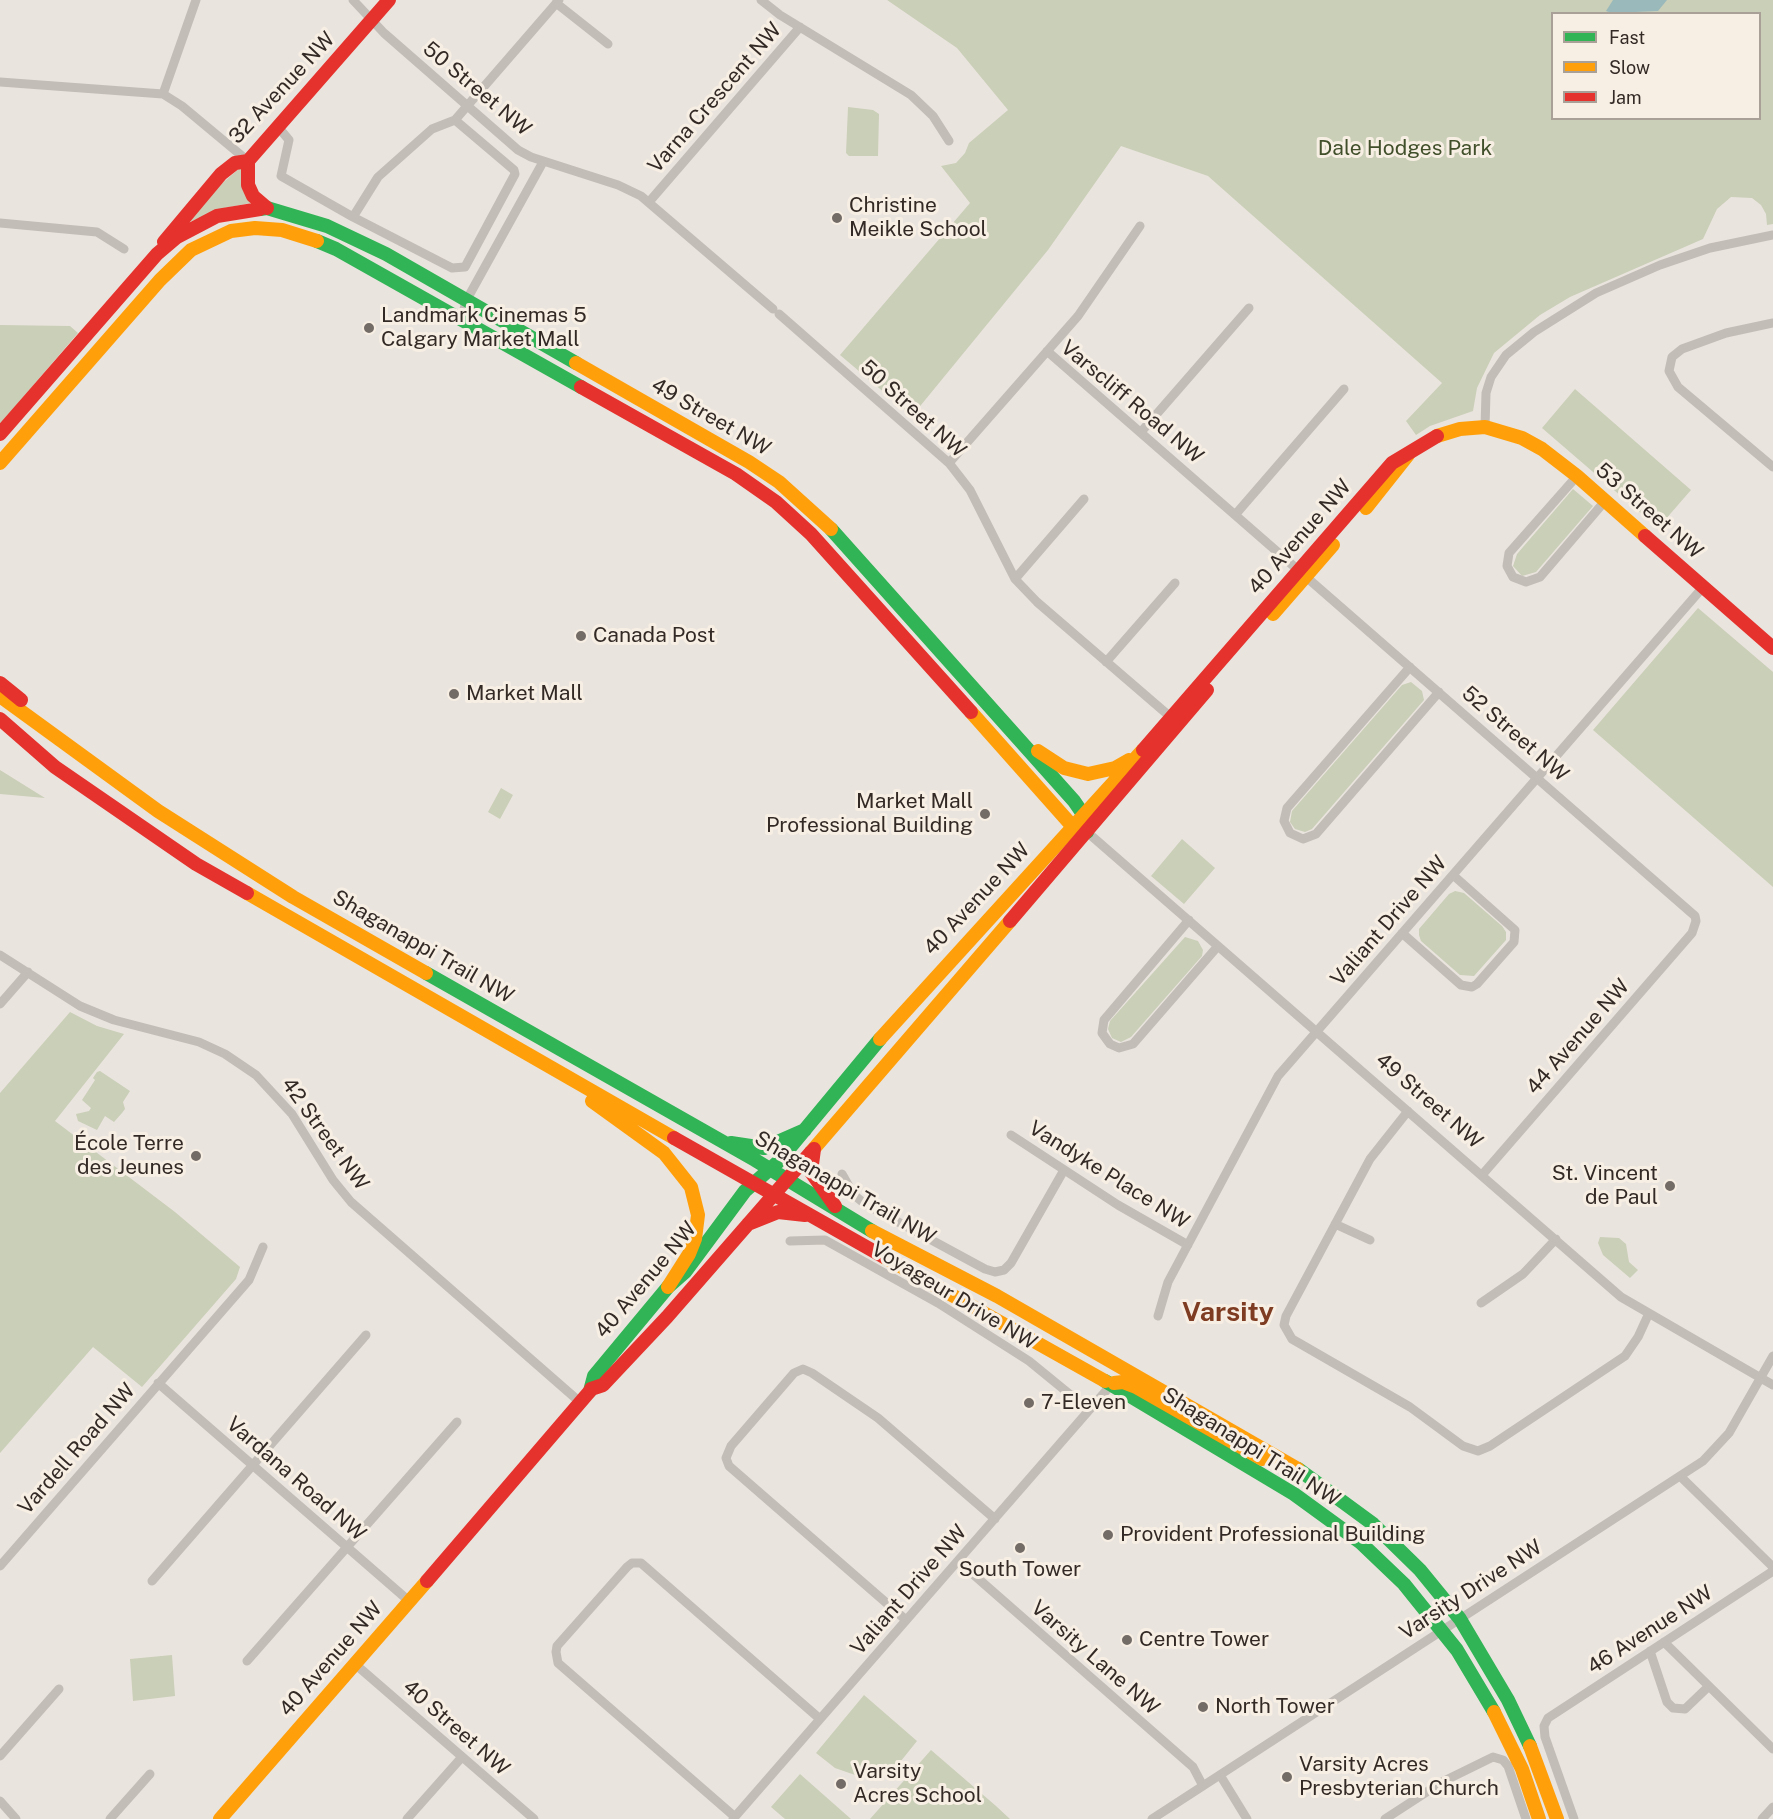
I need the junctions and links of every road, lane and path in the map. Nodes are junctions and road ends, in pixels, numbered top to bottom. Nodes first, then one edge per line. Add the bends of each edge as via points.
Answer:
1 (196, 0) edge
2 (352, 0) edge
3 (389, 0) edge
4 (761, 0) edge
5 (557, 1) edge
6 (372, 21) junction
7 (800, 27) junction
8 (608, 44) dead end
9 (0, 82) edge
10 (163, 94) junction
11 (467, 106) junction
12 (455, 120) junction
13 (279, 128) junction
14 (948, 141) dead end
15 (248, 162) junction
16 (543, 162) junction
17 (649, 202) junction
18 (267, 208) junction
19 (354, 217) junction
20 (0, 223) edge
21 (200, 223) joint
22 (1140, 226) dead end
23 (1773, 235) edge
24 (124, 249) dead end
25 (157, 254) junction
26 (466, 301) junction
27 (1249, 308) dead end
28 (456, 318) junction
29 (1773, 323) edge
30 (1047, 351) junction
31 (1344, 389) dead end
32 (1485, 427) junction
33 (1141, 432) junction
34 (0, 434) edge
35 (0, 463) edge
36 (949, 463) junction
37 (1773, 467) edge
38 (1576, 476) junction
39 (1084, 499) dead end
40 (1605, 501) junction
41 (1235, 515) junction
42 (1303, 573) junction
43 (1015, 579) junction
44 (1175, 582) dead end
45 (1704, 586) junction
46 (1773, 648) edge
47 (1106, 662) junction
48 (1410, 667) junction
49 (0, 683) edge
50 (1439, 692) junction
51 (0, 696) edge
52 (0, 719) edge
53 (1174, 721) junction
54 (43, 727) junction
55 (1013, 732) junction
56 (0, 733) edge
57 (1136, 756) junction
58 (55, 767) junction
59 (1537, 778) junction
60 (1085, 817) junction
61 (1080, 830) junction
62 (1453, 875) junction
63 (1189, 920) junction
64 (1696, 921) joint
65 (1402, 933) junction
66 (1218, 946) junction
67 (0, 955) edge
68 (28, 972) junction
69 (0, 1004) edge
70 (1317, 1031) junction
71 (539, 1062) junction
72 (1408, 1111) junction
73 (805, 1130) junction
74 (1011, 1135) dead end
75 (723, 1142) junction
76 (814, 1149) junction
77 (769, 1170) junction
78 (1064, 1170) junction
79 (842, 1174) dead end
80 (1482, 1175) junction
81 (786, 1181) junction
82 (755, 1182) junction
83 (774, 1194) junction
84 (813, 1216) junction
85 (845, 1216) junction
86 (748, 1224) junction
87 (1335, 1224) junction
88 (1556, 1239) junction
89 (1370, 1240) dead end
90 (790, 1241) dead end
91 (1188, 1245) junction
92 (263, 1247) dead end
93 (668, 1287) junction
94 (1481, 1303) dead end
95 (1649, 1313) junction
96 (1158, 1316) dead end
97 (366, 1335) dead end
98 (1773, 1356) edge
99 (1761, 1377) junction
100 (158, 1383) junction
101 (1111, 1385) junction
102 (1773, 1385) edge
103 (591, 1389) junction
104 (581, 1403) junction
105 (1089, 1410) junction
106 (457, 1422) dead end
107 (1285, 1461) junction
108 (253, 1466) junction
109 (1680, 1476) junction
110 (994, 1519) junction
111 (348, 1548) junction
112 (958, 1561) junction
113 (0, 1566) edge
114 (1773, 1567) edge
115 (1773, 1571) edge
116 (152, 1581) dead end
117 (409, 1602) junction
118 (1460, 1619) junction
119 (906, 1620) junction
120 (1442, 1631) junction
121 (1664, 1642) junction
122 (1650, 1651) junction
123 (247, 1661) dead end
124 (355, 1664) junction
125 (1709, 1686) junction
126 (59, 1689) dead end
127 (820, 1719) junction
128 (1773, 1749) edge
129 (0, 1756) edge
130 (462, 1757) junction
131 (150, 1774) dead end
132 (1220, 1775) junction
133 (1203, 1786) junction
134 (0, 1801) edge
135 (1773, 1807) edge
136 (734, 1818) edge
137 (1389, 1818) edge
138 (16, 1819) edge
139 (110, 1819) edge
140 (220, 1819) edge
141 (407, 1819) edge
142 (534, 1819) edge
143 (1152, 1819) edge
144 (1247, 1819) edge
145 (1526, 1819) edge
146 (1539, 1819) edge
147 (1557, 1819) edge
148 (1574, 1819) edge
149 (1762, 1819) edge

1 - 10 street
2 - 6 street, 50 Street NW
3 - 6 street, 32 Avenue NW
4 - 7 street, Varna Crescent NW
5 - 8 street
5 - 11 street
6 - 11 street, 50 Street NW
6 - 13 street, 32 Avenue NW
7 - 14 street via 911,95 933,116
7 - 17 street, Varna Crescent NW
9 - 10 street
10 - 15 street
11 - 12 street
11 - 16 street, 50 Street NW via 518,150
12 - 19 street via 432,129 384,171 368,189
12 - 19 street via 515,174 465,267 452,268
13 - 15 street, 32 Avenue NW
13 - 19 street via 289,140 281,176
15 - 18 street via 248,185 253,196
15 - 25 street, 32 Avenue NW via 235,163 221,174
16 - 17 street, 50 Street NW via 618,185
16 - 26 street
17 - 36 street, 50 Street NW
18 - 21 street, 49 Street NW via 232,212
18 - 26 street, 49 Street NW via 327,226 386,254
20 - 24 street via 97,232
21 - 25 street, 32 Avenue NW
22 - 30 street via 1090,300
23 - 32 street via 1710,248 1660,265 1596,293 1534,332 1506,355 1491,377
25 - 34 street, 32 Avenue NW
26 - 28 street
26 - 55 street, 49 Street NW via 749,462 779,483 847,544
27 - 33 street
28 - 35 street, 49 Street NW via 336,249 309,238 282,230 231,231 191,250 160,280
28 - 61 street, 49 Street NW via 736,474 776,502 840,565
29 - 37 street via 1726,333 1682,349 1672,357 1669,371 1678,387
30 - 33 street, Varscliff Road NW
30 - 36 street, Varscliff Road NW
31 - 41 street
32 - 38 street, 53 Street NW via 1522,438
32 - 42 street, 40 Avenue NW via 1447,432 1392,463
33 - 41 street, Varscliff Road NW
36 - 43 street, 50 Street NW via 970,490
38 - 40 street, 53 Street NW
38 - 40 street via 1509,553 1507,566 1513,578 1526,582 1539,577
39 - 43 street
40 - 45 street, 53 Street NW
41 - 42 street, Varscliff Road NW
42 - 48 street, 52 Street NW
42 - 53 street, 40 Avenue NW
43 - 47 street, 50 Street NW
44 - 47 street
45 - 46 street, 53 Street NW
45 - 59 street, Valiant Drive NW
47 - 53 street, 50 Street NW
48 - 50 street, 52 Street NW
48 - 50 street via 1287,808 1284,821 1290,834 1303,839 1316,834
49 - 54 street via 36,712
50 - 59 street, 52 Street NW
51 - 54 street, Shaganappi Trail NW
52 - 58 street, Shaganappi Trail NW
53 - 57 street, 40 Avenue NW
53 - 61 street, 40 Avenue NW
54 - 75 street, Shaganappi Trail NW via 150,805 260,877
55 - 57 street via 1054,763 1076,772 1105,771
55 - 60 street, 49 Street NW
56 - 58 street via 44,764
57 - 60 street, 40 Avenue NW
58 - 71 street, Shaganappi Trail NW via 196,864
59 - 62 street, Valiant Drive NW
59 - 64 street, 52 Street NW via 1689,910
60 - 61 street, 49 Street NW
61 - 63 street, 49 Street NW
61 - 73 street, 40 Avenue NW via 902,1012
61 - 76 street, 40 Avenue NW
62 - 65 street, Valiant Drive NW
62 - 65 street via 1515,930 1514,942 1478,984 1461,985
63 - 66 street, 49 Street NW
63 - 66 street via 1106,1016 1102,1033 1110,1044 1119,1048 1132,1044
64 - 80 street, 44 Avenue NW via 1692,933
65 - 70 street, Valiant Drive NW
66 - 70 street, 49 Street NW
67 - 68 street, 42 Street NW
68 - 69 street
68 - 104 street, 42 Street NW via 80,1006 114,1020 199,1042 256,1075 292,1114 351,1202
70 - 72 street, 49 Street NW
70 - 91 street, Valiant Drive NW via 1278,1076
71 - 82 street, Shaganappi Trail NW
71 - 93 street via 664,1153 686,1178 697,1206 695,1239
72 - 80 street, 49 Street NW
72 - 87 street via 1378,1146
73 - 75 street via 764,1148
73 - 77 street, 40 Avenue NW
74 - 78 street, Vandyke Place NW
75 - 77 street, Shaganappi Trail NW
76 - 81 street, 40 Avenue NW
76 - 85 street via 811,1172
77 - 81 street, Shaganappi Trail NW
77 - 82 street, 40 Avenue NW
78 - 79 street, Voyageur Drive NW via 1011,1263 995,1272 870,1208 854,1195
78 - 91 street, Vandyke Place NW
80 - 88 street, 49 Street NW
81 - 83 street, 40 Avenue NW
81 - 85 street, Shaganappi Trail NW
82 - 83 street, Shaganappi Trail NW
82 - 93 street, 40 Avenue NW via 717,1226 690,1266
83 - 84 street, Shaganappi Trail NW
83 - 86 street, 40 Avenue NW
84 - 86 street via 778,1212
84 - 101 street, Shaganappi Trail NW
85 - 107 street, Shaganappi Trail NW via 997,1296
86 - 103 street, 40 Avenue NW via 621,1367 603,1385
87 - 89 street
87 - 95 street via 1286,1316 1286,1331 1292,1339 1410,1407 1473,1450 1484,1450 1624,1356
88 - 94 street via 1523,1274
88 - 95 street, 49 Street NW via 1621,1297
90 - 105 street, Voyageur Drive NW via 825,1240 1029,1361
91 - 96 street, Valiant Drive NW via 1168,1282
92 - 100 street, Vardell Road NW via 249,1280
93 - 103 street, 40 Avenue NW via 594,1376
95 - 99 street, 49 Street NW
97 - 108 street
98 - 99 street, Varsity Drive NW
99 - 102 street, 49 Street NW
99 - 109 street, Varsity Drive NW via 1723,1442
100 - 108 street, Vardana Road NW
100 - 113 street, Vardell Road NW
101 - 105 street, Valiant Drive NW
101 - 107 street via 1123,1382 1136,1387 1264,1460
101 - 120 street, Shaganappi Trail NW via 1293,1494 1360,1542 1404,1584
103 - 104 street, 40 Avenue NW
104 - 117 street, 40 Avenue NW
105 - 110 street, Valiant Drive NW
106 - 111 street
107 - 118 street, Shaganappi Trail NW via 1373,1524 1420,1570
108 - 111 street, Vardana Road NW
108 - 116 street
109 - 114 street
109 - 118 street, Varsity Drive NW
110 - 112 street, Valiant Drive NW
110 - 119 street via 879,1418 812,1372 803,1369 794,1373 731,1446 726,1458 729,1466
111 - 117 street, Vardana Road NW
111 - 123 street
112 - 119 street, Valiant Drive NW
112 - 133 street, Varsity Lane NW via 1193,1767
115 - 121 street, 46 Avenue NW
117 - 124 street, 40 Avenue NW
118 - 120 street, Varsity Drive NW
118 - 147 street, Shaganappi Trail NW via 1508,1700 1538,1764
119 - 127 street, Valiant Drive NW
120 - 132 street, Varsity Drive NW
120 - 146 street, Shaganappi Trail NW via 1476,1679 1503,1728
121 - 122 street, 46 Avenue NW
121 - 125 street
122 - 125 street via 1667,1702 1673,1708 1685,1709
122 - 148 street, 46 Avenue NW via 1547,1720 1545,1737
124 - 130 street, 40 Street NW
124 - 140 street, 40 Avenue NW
125 - 128 street
126 - 129 street
127 - 136 street, Valiant Drive NW
127 - 136 street via 641,1563 627,1567 564,1638 556,1648 558,1663
130 - 141 street
130 - 142 street, 40 Street NW
131 - 139 street
132 - 133 street, Varsity Drive NW
132 - 144 street
133 - 143 street, Varsity Drive NW
134 - 138 street
135 - 149 street
137 - 145 street via 1450,1777 1497,1757 1508,1766

